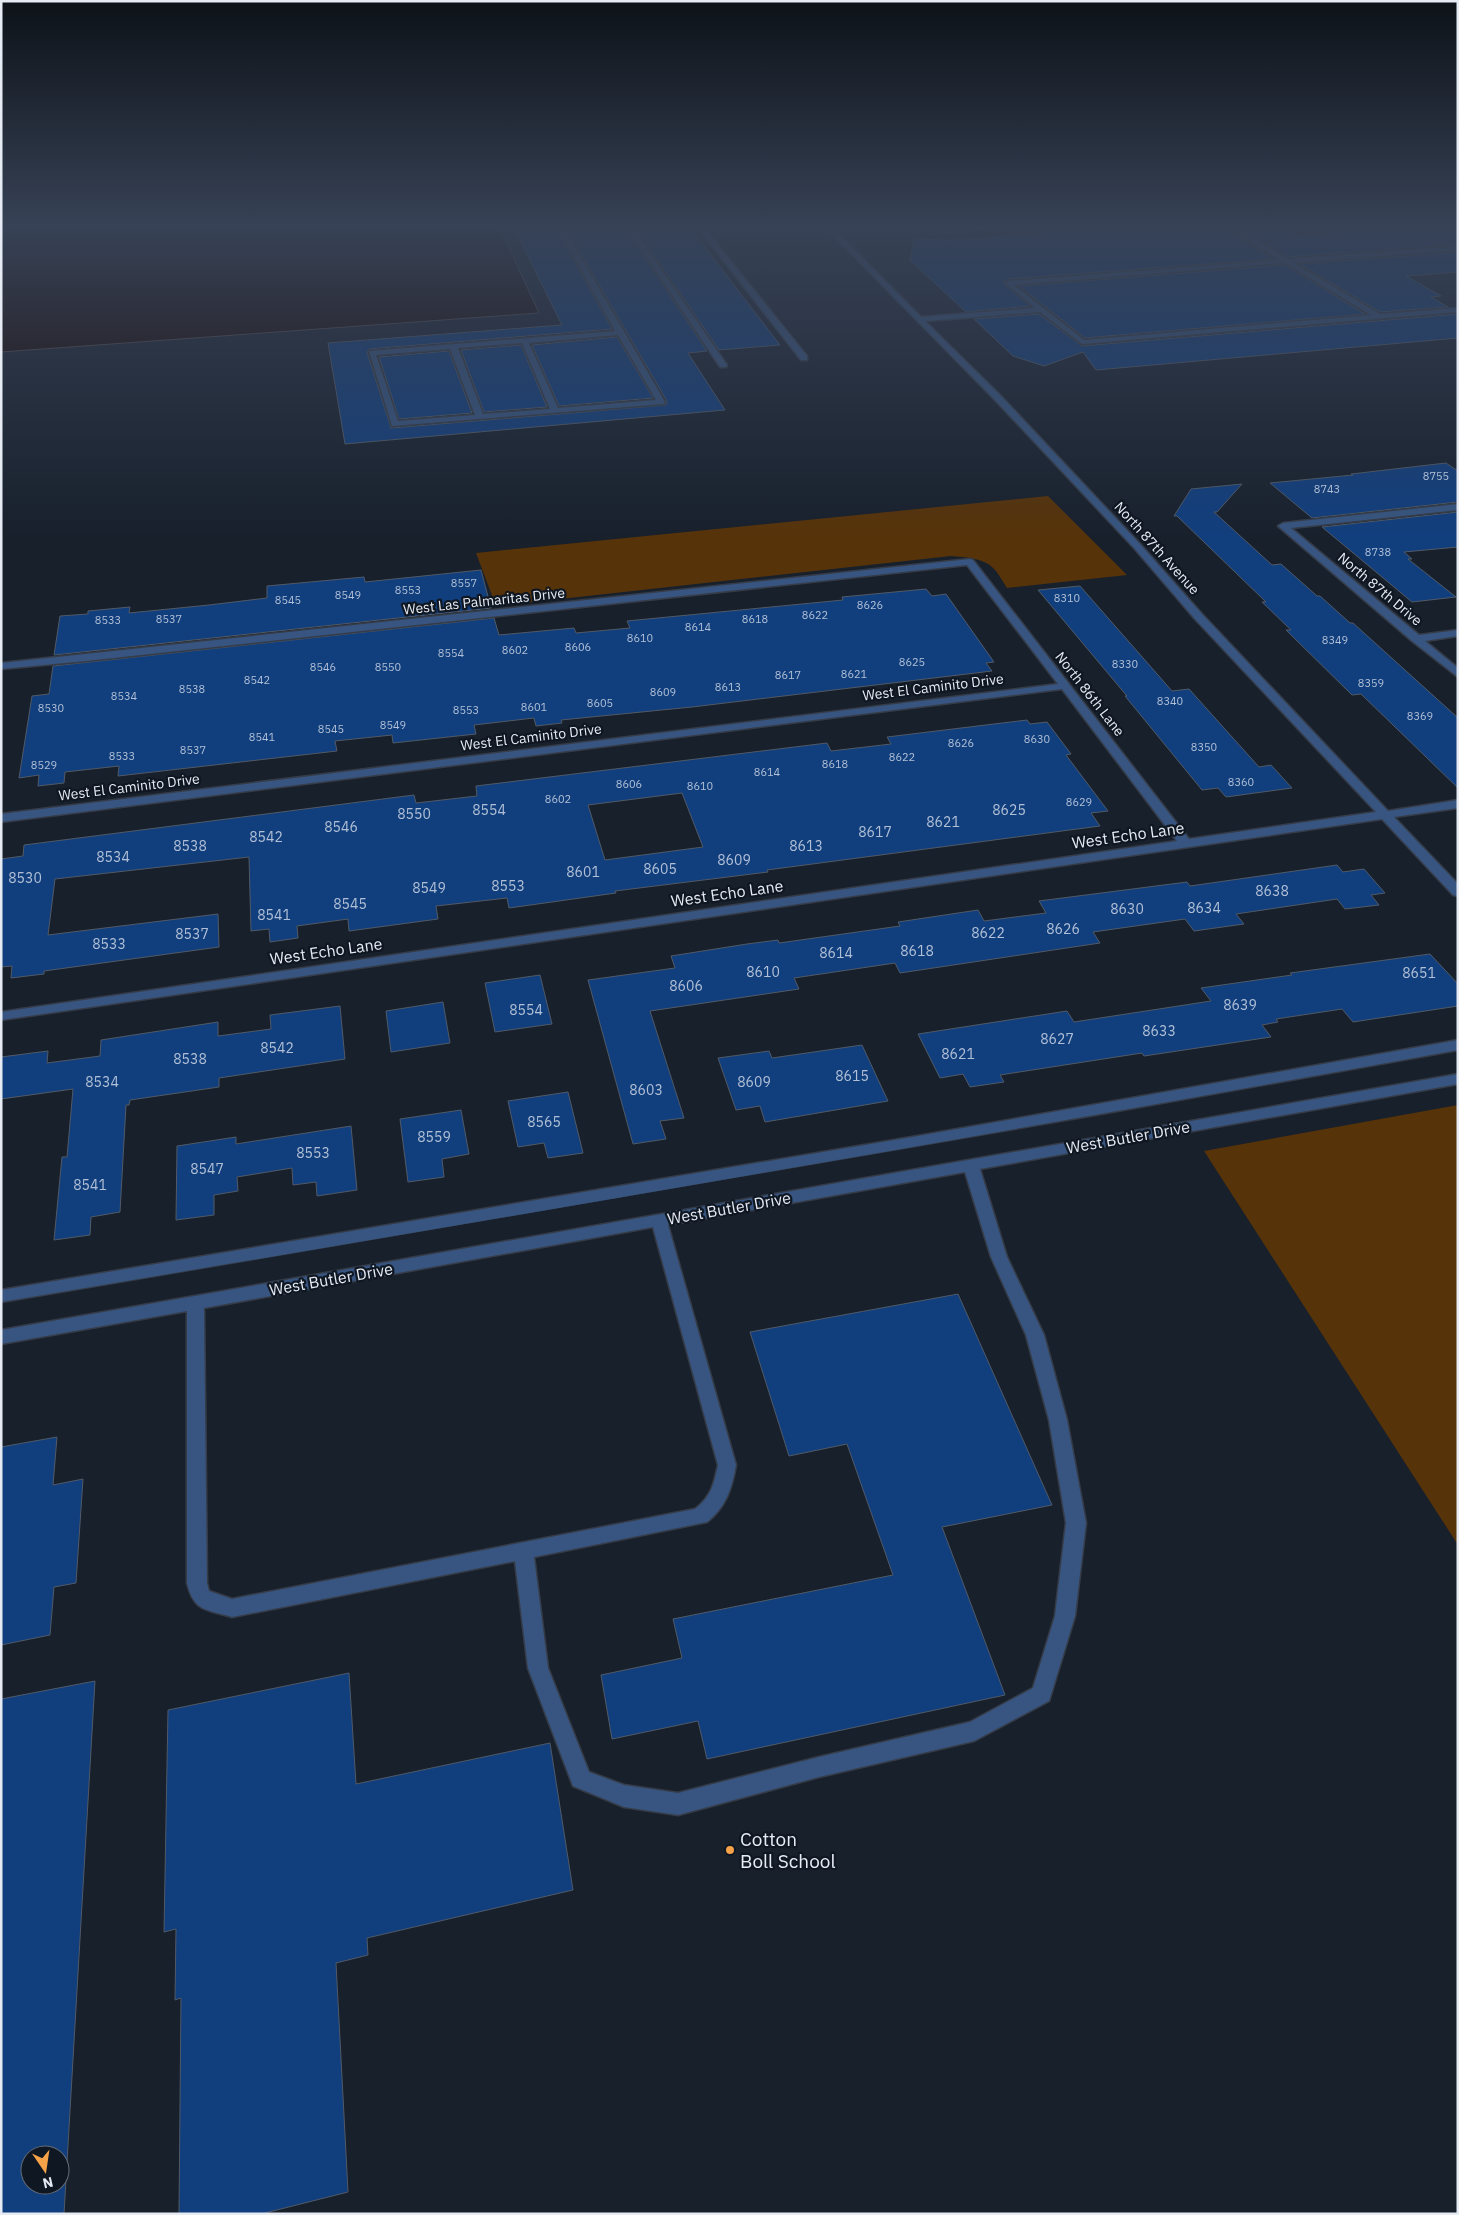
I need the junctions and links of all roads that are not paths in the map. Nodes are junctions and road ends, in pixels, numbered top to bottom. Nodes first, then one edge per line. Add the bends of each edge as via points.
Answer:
1 (701, 331) edge
2 (783, 331) edge
3 (931, 331) edge
4 (1069, 331) edge
5 (1208, 331) edge
6 (620, 333) joint
7 (525, 340) junction
8 (453, 346) junction
9 (804, 358) dead end
10 (724, 364) dead end
11 (555, 411) junction
12 (480, 417) junction
13 (1458, 507) edge
14 (970, 562) joint
15 (1458, 633) edge
16 (1416, 638) junction
17 (1, 666) edge
18 (1458, 674) edge
19 (1064, 686) junction
20 (1458, 804) edge
21 (1384, 815) junction
22 (1, 818) edge
23 (1186, 844) junction
24 (1458, 892) edge
25 (1, 1016) edge
26 (1458, 1045) edge
27 (1458, 1079) edge
28 (972, 1165) junction
29 (659, 1220) junction
30 (1, 1296) edge
31 (195, 1303) junction
32 (1, 1337) edge
33 (523, 1550) junction

1 - 10 street
2 - 9 street
3 - 21 street, North 87th Avenue via 1137,546
4 - 5 street via 1082,342
6 - 7 street
6 - 11 street via 661,402
7 - 8 street
7 - 11 street
8 - 12 street
8 - 12 street via 372,353 395,424
11 - 12 street
13 - 16 street, North 87th Drive via 1283,526
14 - 17 street, West Las Palmaritas Drive
14 - 19 street, North 86th Lane
15 - 16 street
16 - 18 street, North 87th Drive
19 - 22 street, West El Caminito Drive
19 - 23 street, North 86th Lane
20 - 21 street, West Echo Lane
21 - 23 street, West Echo Lane
21 - 24 street, North 87th Avenue
23 - 25 street, West Echo Lane
26 - 30 street, West Butler Drive via 538,1207
27 - 28 street, West Butler Drive
28 - 29 street, West Butler Drive
28 - 33 street via 999,1258 1035,1335 1058,1420 1076,1523 1065,1616 1042,1694 974,1731 678,1804 624,1796 581,1779 538,1668
29 - 31 street, West Butler Drive
29 - 33 street via 727,1465 722,1492 713,1508 700,1516
31 - 32 street, West Butler Drive
31 - 33 street via 197,1583 200,1596 205,1600 232,1608

